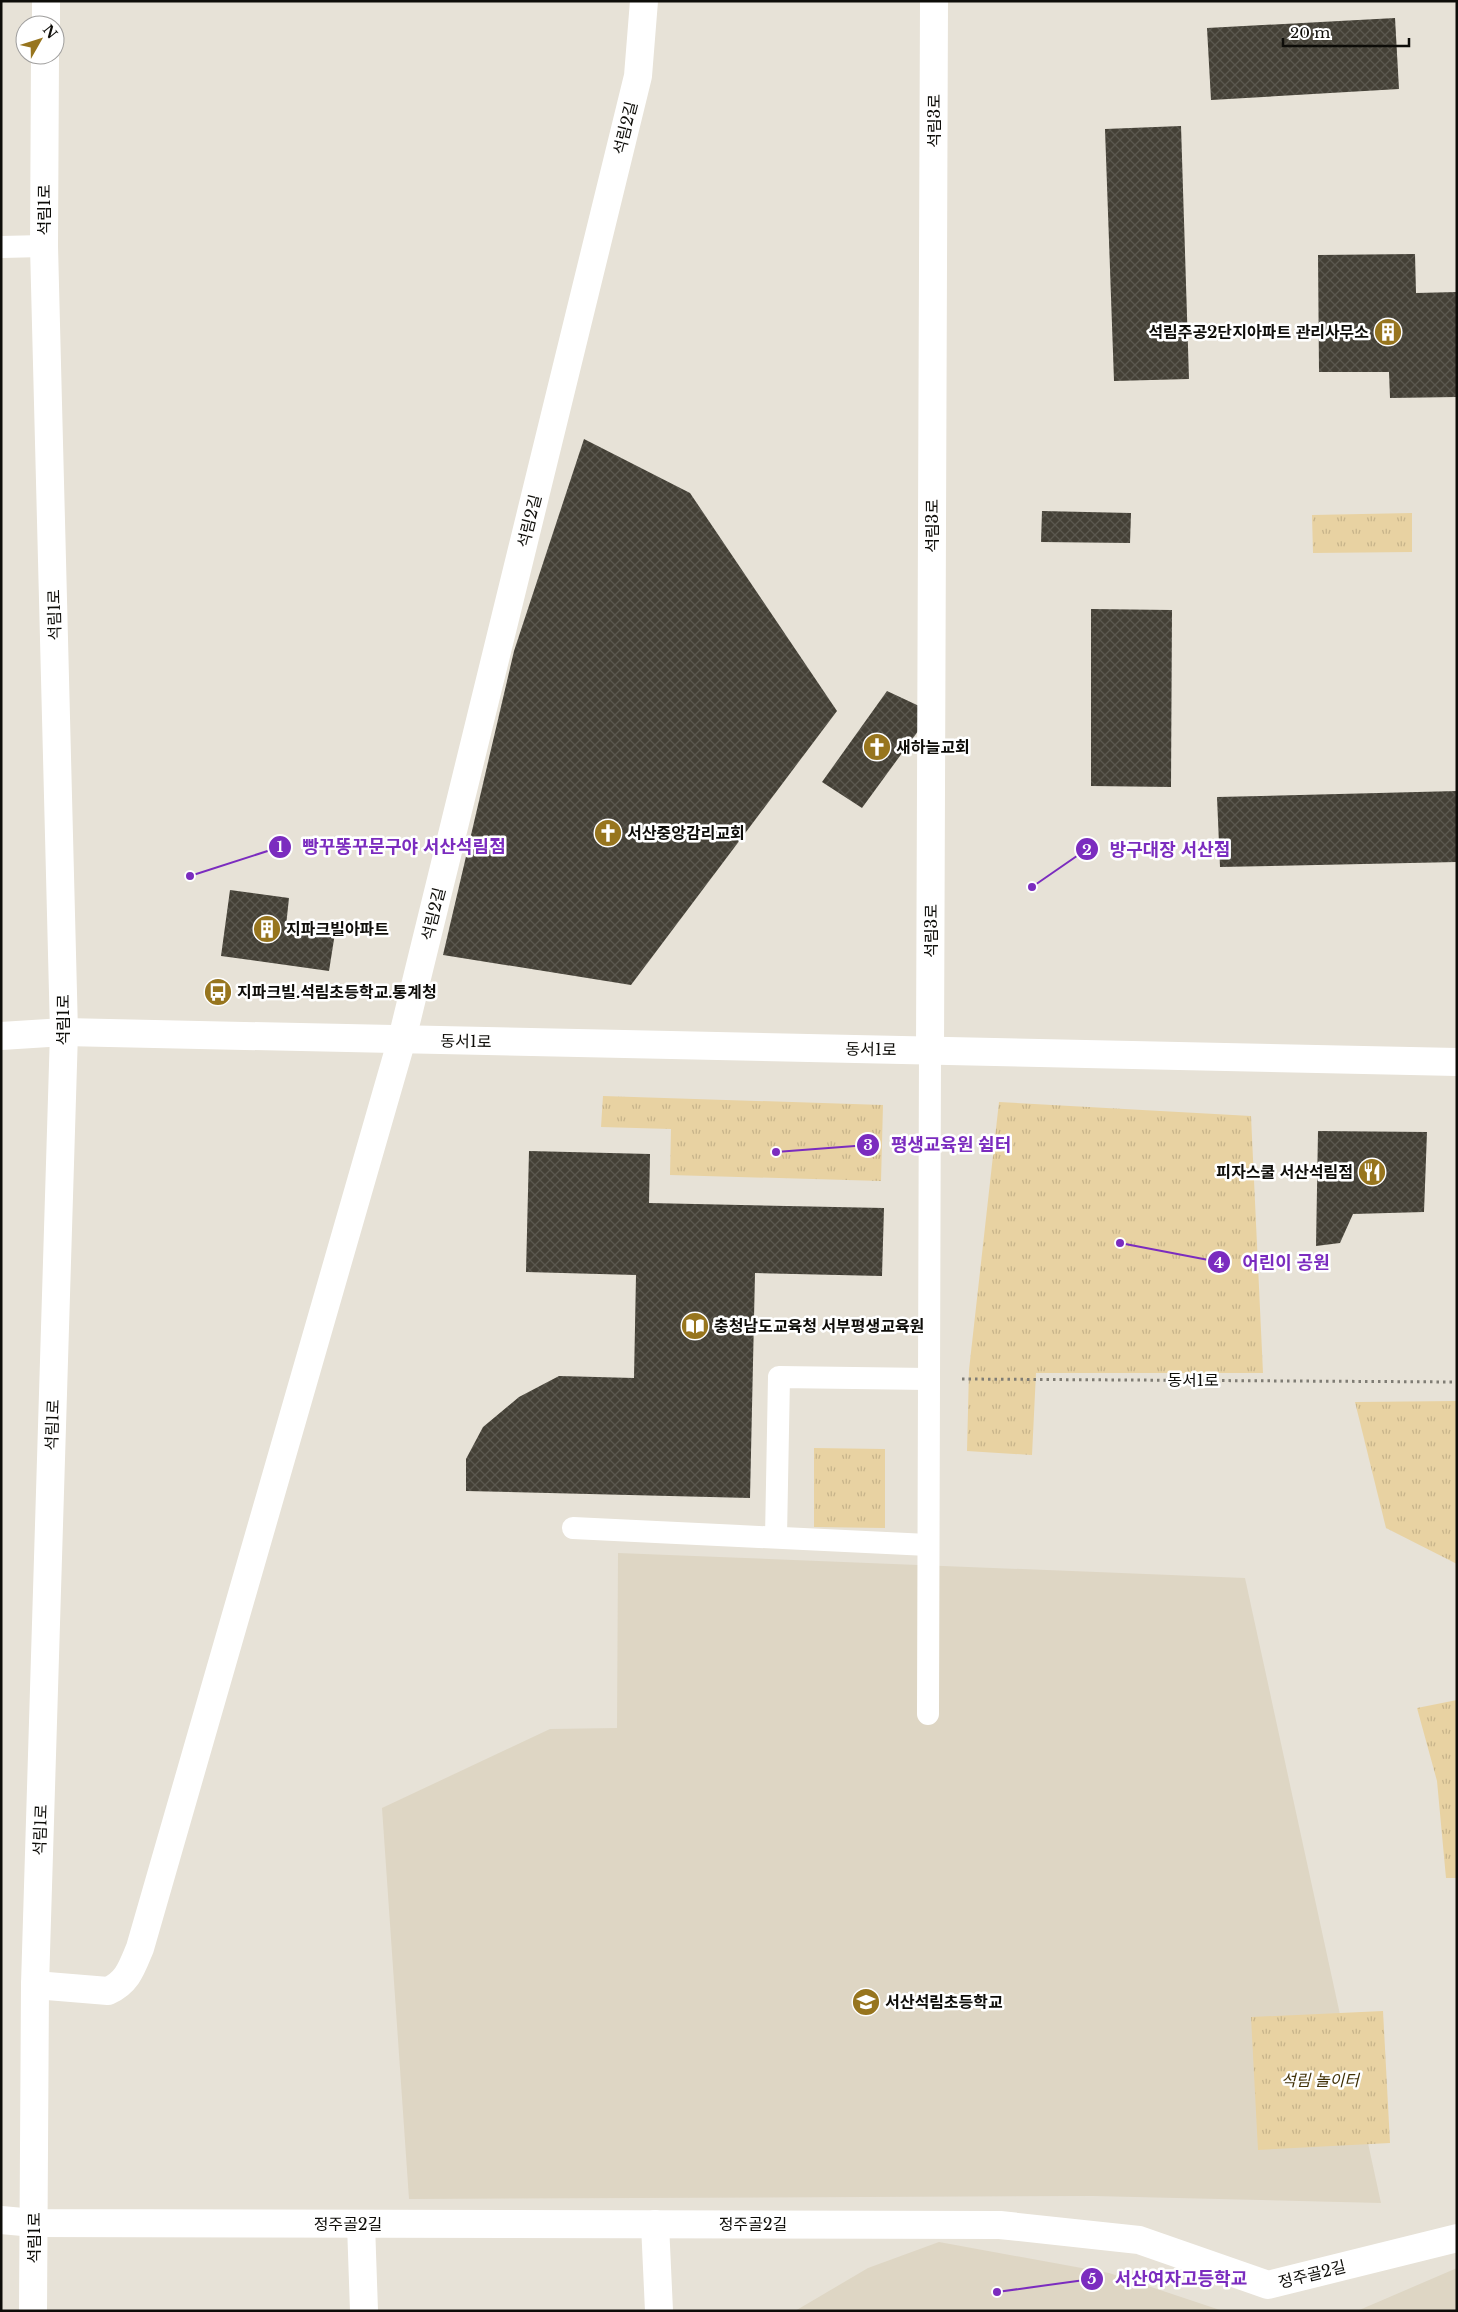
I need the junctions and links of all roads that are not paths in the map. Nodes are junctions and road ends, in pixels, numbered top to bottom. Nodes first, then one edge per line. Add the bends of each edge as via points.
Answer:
1 (46, 1) edge
2 (644, 1) edge
3 (934, 1) edge
4 (46, 15) edge
5 (45, 65) edge
6 (44, 246) junction
7 (1, 247) edge
8 (64, 1032) junction
9 (1, 1036) edge
10 (402, 1039) junction
11 (930, 1051) junction
12 (1457, 1062) edge
13 (930, 1379) junction
14 (574, 1528) dead end
15 (776, 1537) junction
16 (928, 1545) junction
17 (928, 1714) dead end
18 (35, 1985) junction
19 (1, 2220) edge
20 (34, 2223) junction
21 (361, 2224) junction
22 (655, 2224) junction
23 (1457, 2238) edge
24 (33, 2311) edge
25 (364, 2311) edge
26 (659, 2311) edge

1 - 4 street
2 - 10 street, 석림2길 via 638,76
3 - 11 street, 석림3로
5 - 6 street, 석림1로
6 - 7 lane
6 - 8 street, 석림1로
8 - 9 street, 동서1로
8 - 10 street, 동서1로
8 - 18 street, 석림1로
10 - 11 street, 동서1로
10 - 18 street via 140,1948 129,1976 118,1987 108,1991
11 - 12 street, 동서1로
11 - 13 lane
13 - 15 lane via 779,1377
13 - 16 lane
14 - 15 lane
15 - 16 lane
16 - 17 lane
18 - 20 street, 석림1로
19 - 20 street, 정주골2길
20 - 21 street, 정주골2길
20 - 24 street, 석림1로
21 - 22 street, 정주골2길
21 - 25 street
22 - 23 street, 정주골2길 via 1000,2225 1139,2240 1268,2286
22 - 26 street

